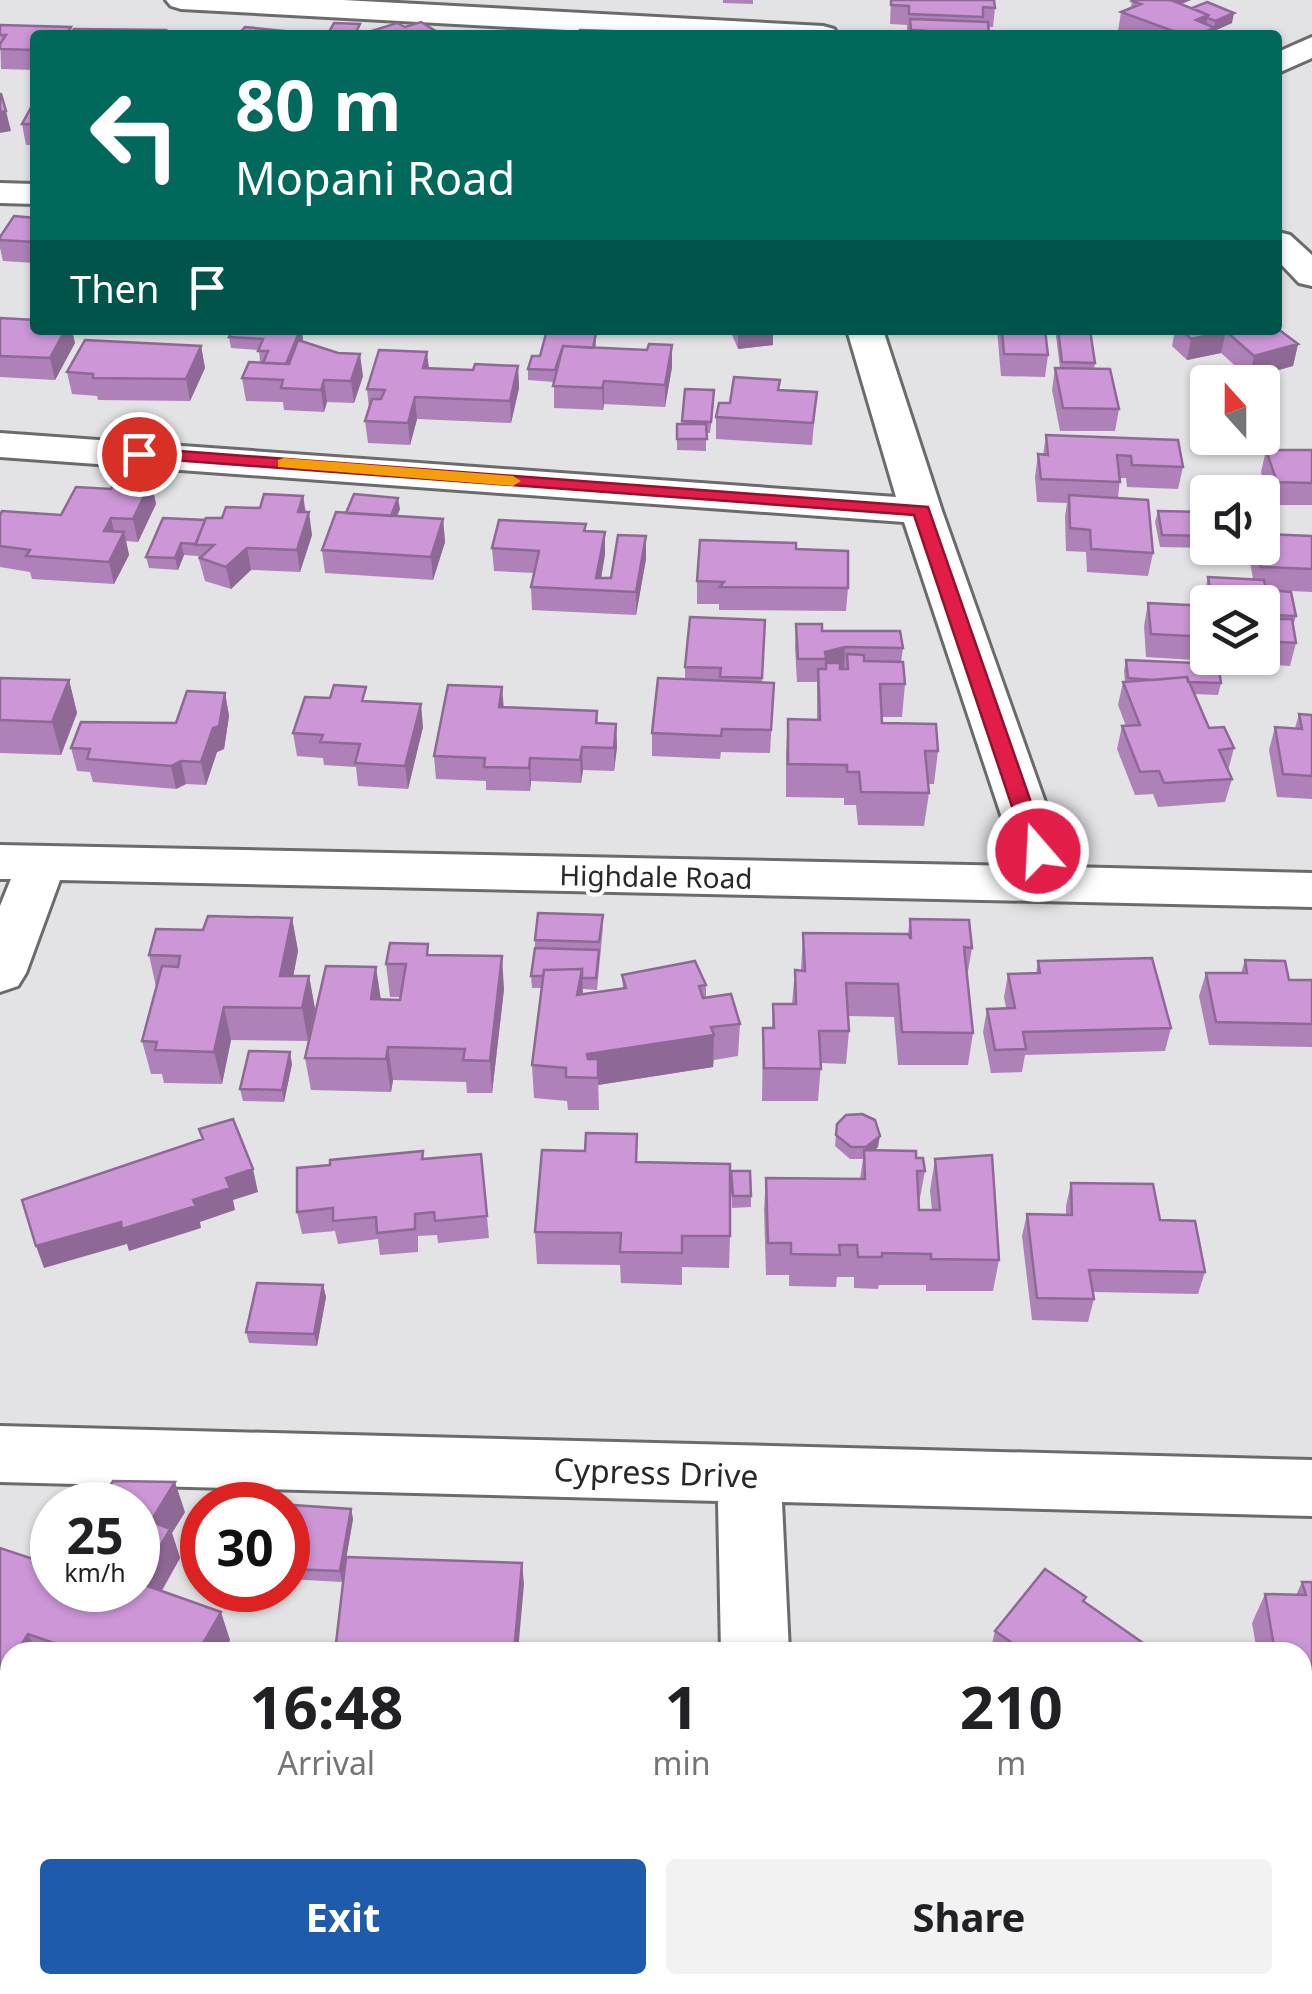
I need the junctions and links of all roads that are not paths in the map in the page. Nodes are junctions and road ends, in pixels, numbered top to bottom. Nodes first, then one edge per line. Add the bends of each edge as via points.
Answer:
1 (181, 0) edge
2 (834, 0) edge
3 (731, 30) edge
4 (832, 30) edge
5 (1312, 46) edge
6 (1282, 62) edge
7 (0, 193) edge
8 (30, 194) edge
9 (1282, 246) edge
10 (1312, 274) edge
11 (867, 335) edge
12 (0, 445) edge
13 (921, 510) junction
14 (21, 862) edge
15 (1049, 884) junction
16 (1312, 890) edge
17 (0, 973) edge
18 (0, 1454) edge
19 (749, 1474) junction
20 (1312, 1488) edge
21 (755, 1642) edge

1 - 3 street
2 - 4 street
5 - 6 street
7 - 8 street
9 - 10 street
11 - 13 street
12 - 13 street
13 - 15 street
14 - 15 street, Highdale Road
14 - 17 street
15 - 16 street, Highdale Road
18 - 19 street, Cypress Drive
19 - 20 street, Cypress Drive
19 - 21 street

